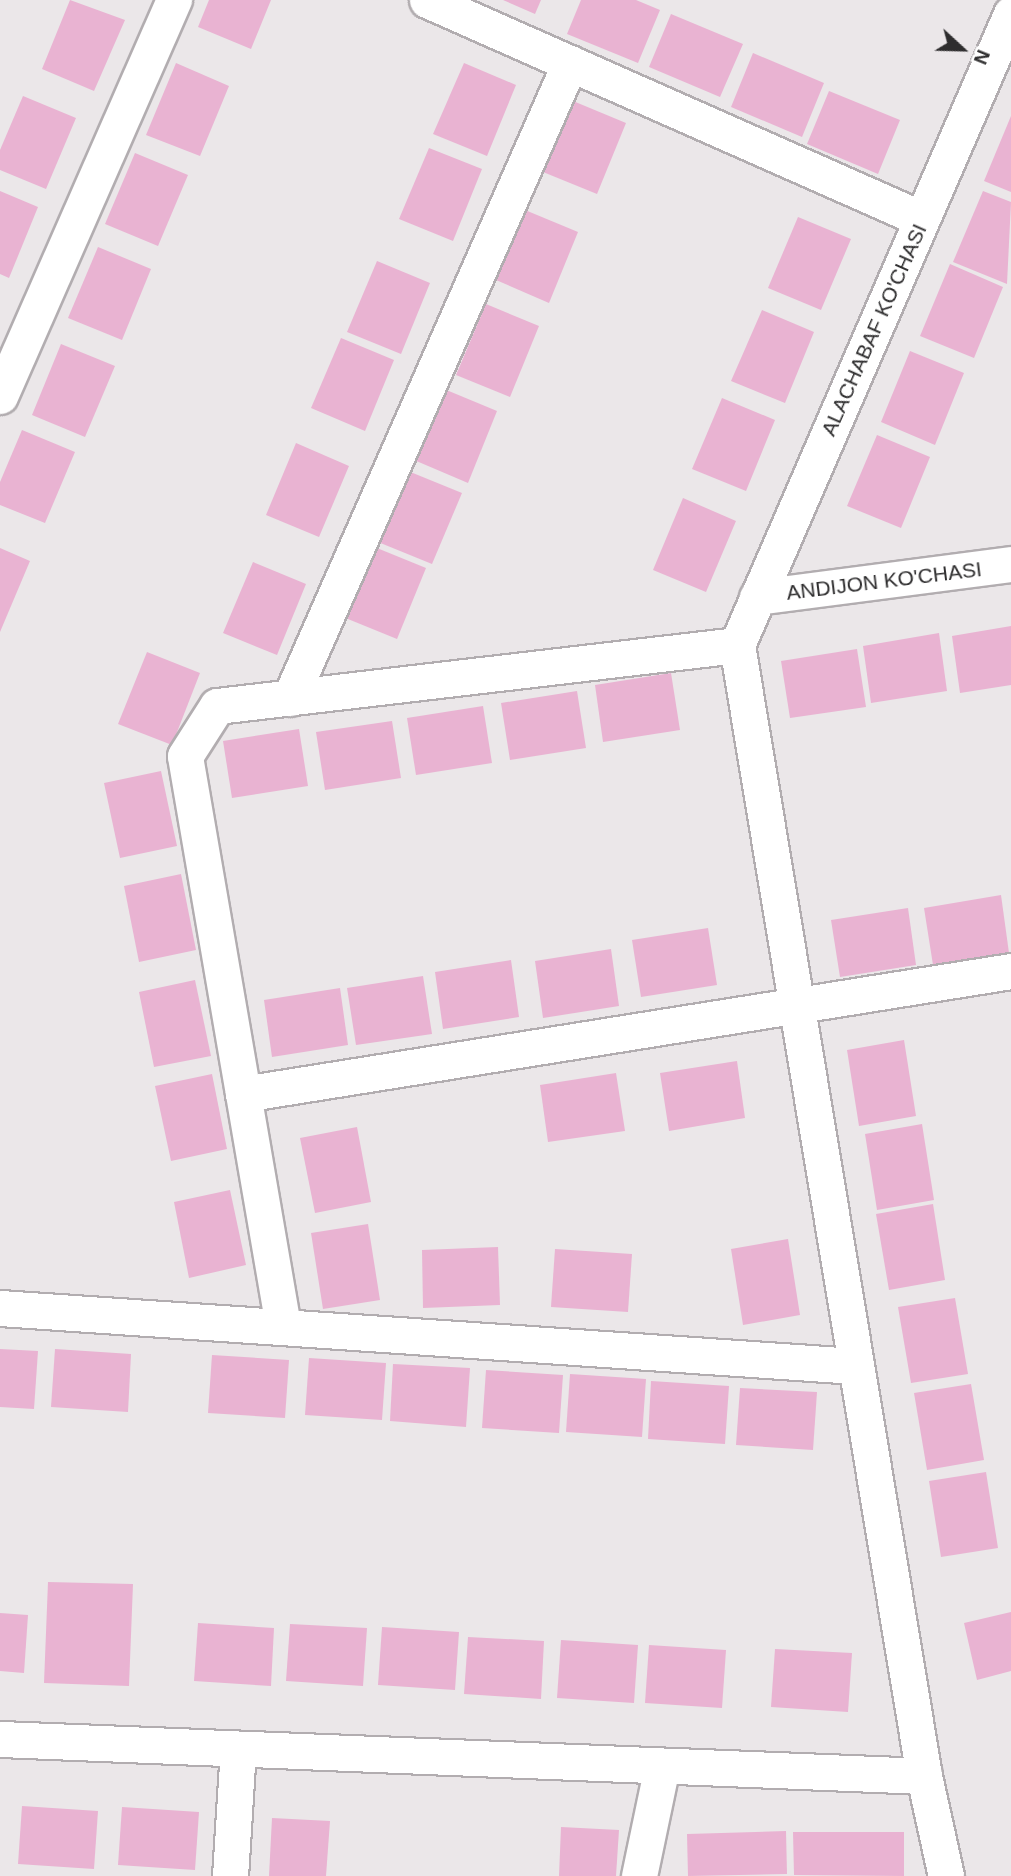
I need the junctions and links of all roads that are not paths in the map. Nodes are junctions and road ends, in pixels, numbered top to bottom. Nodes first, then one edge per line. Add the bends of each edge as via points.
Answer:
1 (174, 0) edge
2 (427, 0) edge
3 (1011, 14) edge
4 (569, 63) junction
5 (922, 219) junction
6 (0, 396) edge
7 (1011, 564) edge
8 (757, 597) junction
9 (737, 645) junction
10 (290, 698) junction
11 (1011, 971) edge
12 (796, 1002) junction
13 (243, 1094) junction
14 (0, 1308) edge
15 (283, 1326) junction
16 (856, 1366) junction
17 (0, 1740) edge
18 (238, 1749) junction
19 (662, 1766) junction
20 (924, 1776) junction
21 (230, 1876) edge
22 (639, 1876) edge
23 (946, 1876) edge

1 - 6 street
2 - 4 street
3 - 5 street, ALACHABAF KO'CHASI
4 - 5 street
4 - 10 street
5 - 8 street, ALACHABAF KO'CHASI
7 - 8 street, ANDIJON KO'CHASI
8 - 9 street, ALACHABAF KO'CHASI
9 - 10 street
9 - 12 street
10 - 13 street via 217,706 185,756
11 - 12 street
12 - 13 street
12 - 16 street
13 - 15 street
14 - 15 street
15 - 16 street
16 - 20 street
17 - 18 street
18 - 19 street
18 - 21 street
19 - 20 street
19 - 22 street
20 - 23 street

